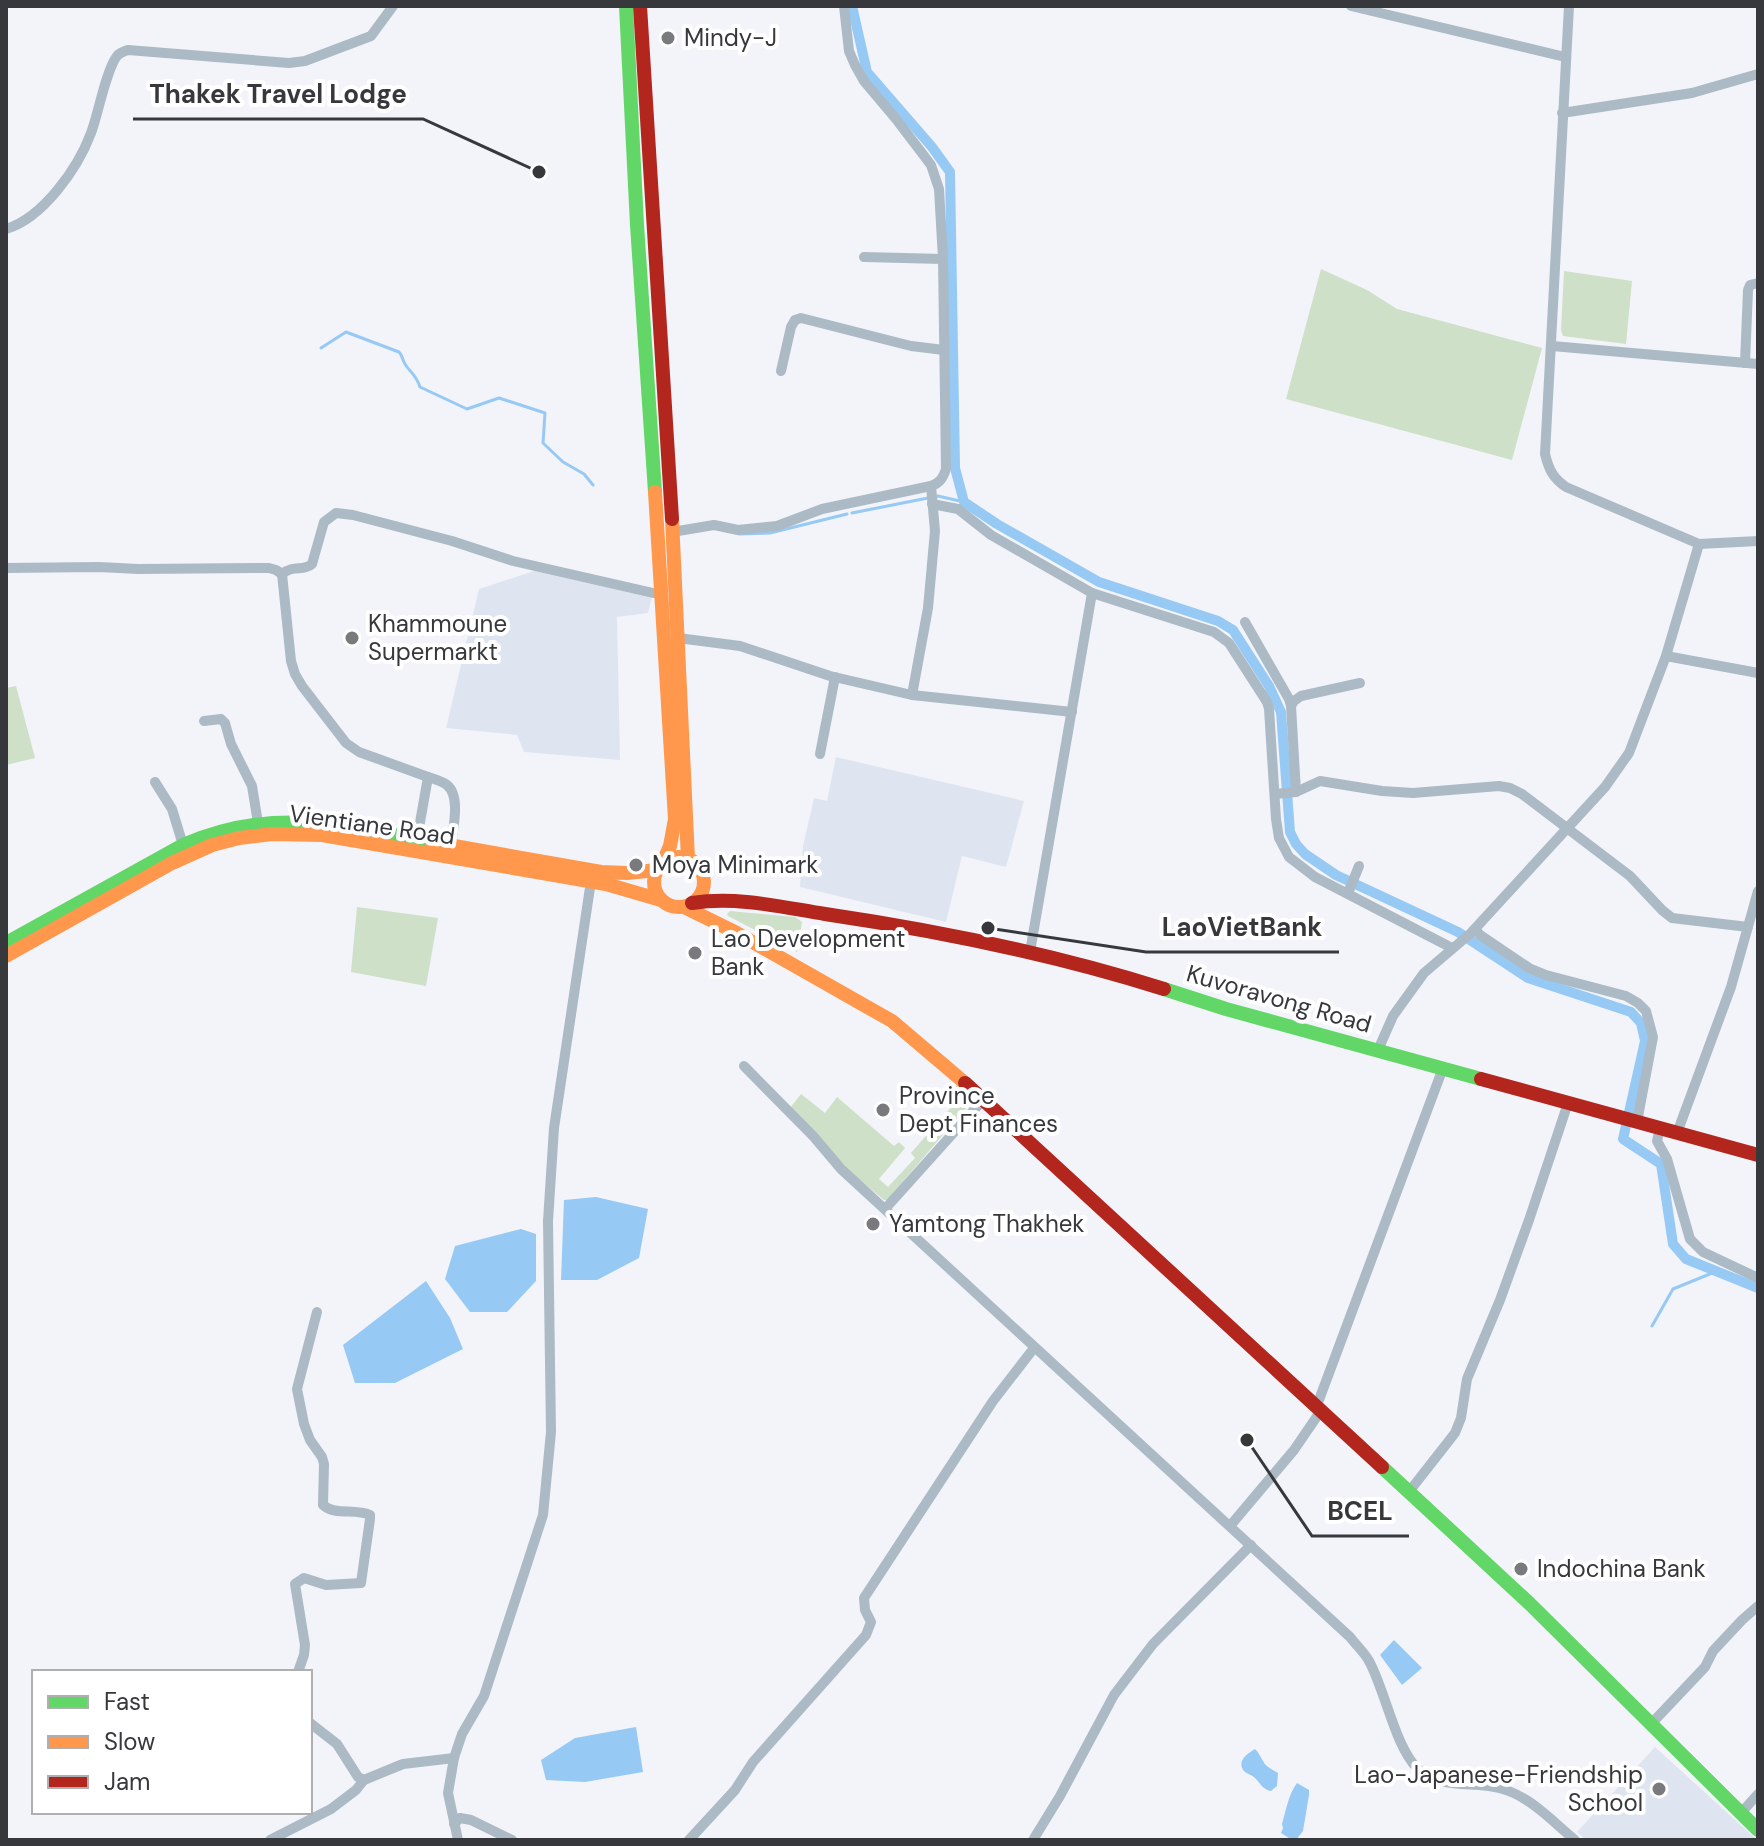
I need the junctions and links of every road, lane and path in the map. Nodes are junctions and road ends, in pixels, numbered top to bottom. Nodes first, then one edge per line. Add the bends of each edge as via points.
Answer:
1 (393, 6) edge
2 (626, 6) edge
3 (640, 6) edge
4 (844, 6) edge
5 (1351, 6) edge
6 (1569, 6) edge
7 (1565, 57) junction
8 (1758, 74) edge
9 (1562, 113) junction
10 (6, 229) edge
11 (864, 257) dead end
12 (943, 259) junction
13 (1758, 283) edge
14 (1552, 346) junction
15 (944, 350) junction
16 (1745, 363) junction
17 (1758, 364) edge
18 (781, 371) dead end
19 (931, 486) junction
20 (932, 504) junction
21 (672, 532) junction
22 (1758, 541) edge
23 (1699, 544) junction
24 (6, 568) edge
25 (282, 574) junction
26 (1092, 593) junction
27 (662, 595) junction
28 (1245, 622) dead end
29 (678, 638) junction
30 (1666, 656) junction
31 (1758, 673) edge
32 (835, 677) junction
33 (1360, 683) dead end
34 (912, 695) junction
35 (1291, 706) junction
36 (1072, 712) junction
37 (204, 721) dead end
38 (820, 754) dead end
39 (428, 777) junction
40 (155, 782) dead end
41 (1296, 792) junction
42 (1275, 794) junction
43 (258, 823) junction
44 (1567, 828) junction
45 (183, 845) junction
46 (416, 845) junction
47 (451, 845) junction
48 (688, 859) junction
49 (1359, 866) dead end
50 (659, 867) junction
51 (702, 874) junction
52 (591, 881) junction
53 (1758, 891) edge
54 (1348, 893) junction
55 (661, 900) junction
56 (735, 900) junction
57 (688, 905) junction
58 (1748, 927) junction
59 (1473, 931) junction
60 (6, 943) edge
61 (1456, 945) junction
62 (1030, 952) junction
63 (6, 956) edge
64 (1378, 1050) junction
65 (744, 1066) dead end
66 (1443, 1068) junction
67 (983, 1100) junction
68 (1568, 1103) junction
69 (1635, 1121) junction
70 (1660, 1128) junction
71 (1677, 1133) junction
72 (1758, 1155) edge
73 (885, 1209) junction
74 (1758, 1278) edge
75 (317, 1312) dead end
76 (1034, 1348) junction
77 (1318, 1410) junction
78 (1408, 1493) junction
79 (1230, 1526) junction
80 (1251, 1545) junction
81 (1758, 1606) edge
82 (299, 1670) edge
83 (1652, 1723) junction
84 (312, 1725) edge
85 (454, 1758) junction
86 (364, 1780) junction
87 (1758, 1794) edge
88 (1741, 1813) junction
89 (454, 1824) junction
90 (1758, 1830) edge
91 (270, 1840) edge
92 (458, 1840) edge
93 (512, 1840) edge
94 (689, 1840) edge
95 (1033, 1840) edge
96 (1575, 1840) edge

1 - 10 street via 371,36 305,61 122,52 111,67 91,135 72,168 29,219
2 - 27 main road
3 - 21 main road
4 - 12 street via 855,65 935,174
5 - 7 street
6 - 7 street
7 - 9 street
8 - 9 street via 1692,93
9 - 14 street
11 - 12 street
12 - 15 street
13 - 16 street via 1748,290
14 - 16 street
14 - 23 street via 1545,454 1556,480
15 - 18 street via 801,318 791,327
15 - 19 street via 946,469
16 - 17 street
19 - 20 street
19 - 21 street via 822,509 777,526 738,530 714,525
20 - 26 street via 958,509 991,535
20 - 34 street via 935,531 928,608
21 - 29 main road
22 - 23 street
23 - 30 street
24 - 25 street via 269,568
25 - 27 street via 312,564 324,522 336,513
25 - 39 street via 291,661 302,686 352,748
26 - 36 street
26 - 42 street via 1214,632 1229,643 1267,702
27 - 50 main road via 675,819
28 - 35 street
29 - 32 street via 740,646
29 - 48 main road
30 - 31 street
30 - 44 street via 1629,753
32 - 34 street
32 - 38 street
33 - 35 street via 1301,696
34 - 36 street
35 - 41 street
36 - 62 street
37 - 43 street via 225,723 252,786
39 - 46 street
39 - 47 street via 448,785 454,794
40 - 45 street via 172,809
41 - 42 street
41 - 44 street via 1320,781 1413,793 1499,786 1522,794
42 - 54 street via 1279,838 1289,857
43 - 45 main road
43 - 46 main road via 323,823
44 - 58 street via 1630,876 1672,918
44 - 59 street
45 - 60 main road
46 - 47 main road
46 - 52 main road, Vientiane Road
46 - 63 main road, Vientiane Road via 272,834 212,845
47 - 50 main road via 601,872
48 - 50 main road via 674,858
48 - 51 main road
49 - 54 street
50 - 55 main road via 654,886
51 - 56 main road
51 - 57 main road via 703,887
52 - 55 main road, Vientiane Road
52 - 85 street via 553,1143 548,1221 551,1432 543,1515 484,1696
53 - 58 street
54 - 61 street
55 - 57 main road
56 - 57 main road, Kuvoravong Road
56 - 62 main road, Kuvoravong Road
57 - 67 main road via 900,1026
58 - 71 street
59 - 61 street
59 - 69 street via 1529,968 1626,996 1646,1011 1653,1037
61 - 64 street via 1402,1001
62 - 64 main road, Kuvoravong Road
64 - 66 main road, Kuvoravong Road
65 - 73 street
66 - 68 main road, Kuvoravong Road
66 - 77 street
67 - 73 street
67 - 77 main road
68 - 69 main road, Kuvoravong Road
68 - 78 street via 1467,1379 1455,1433
69 - 70 main road, Kuvoravong Road
70 - 71 main road, Kuvoravong Road
70 - 74 street via 1657,1141 1690,1239 1703,1252
71 - 72 main road, Kuvoravong Road
73 - 76 street
75 - 82 street via 297,1389 304,1424 324,1464 323,1505 328,1510 364,1512 370,1519 361,1583 326,1585 304,1578 295,1584 305,1645
76 - 79 street
76 - 94 street via 993,1401 864,1598 871,1622 866,1635
77 - 78 main road
77 - 79 street via 1294,1450
78 - 83 main road
79 - 80 street
80 - 95 street via 1153,1644 1114,1695
80 - 96 street via 1365,1655 1400,1739 1419,1770 1450,1784 1499,1788 1518,1796
81 - 83 street
83 - 88 main road
84 - 86 street via 337,1744
85 - 86 street via 403,1764
85 - 89 street via 448,1793
86 - 91 street via 331,1809
87 - 88 street
88 - 90 main road
89 - 92 street
89 - 93 street via 460,1818 471,1820

